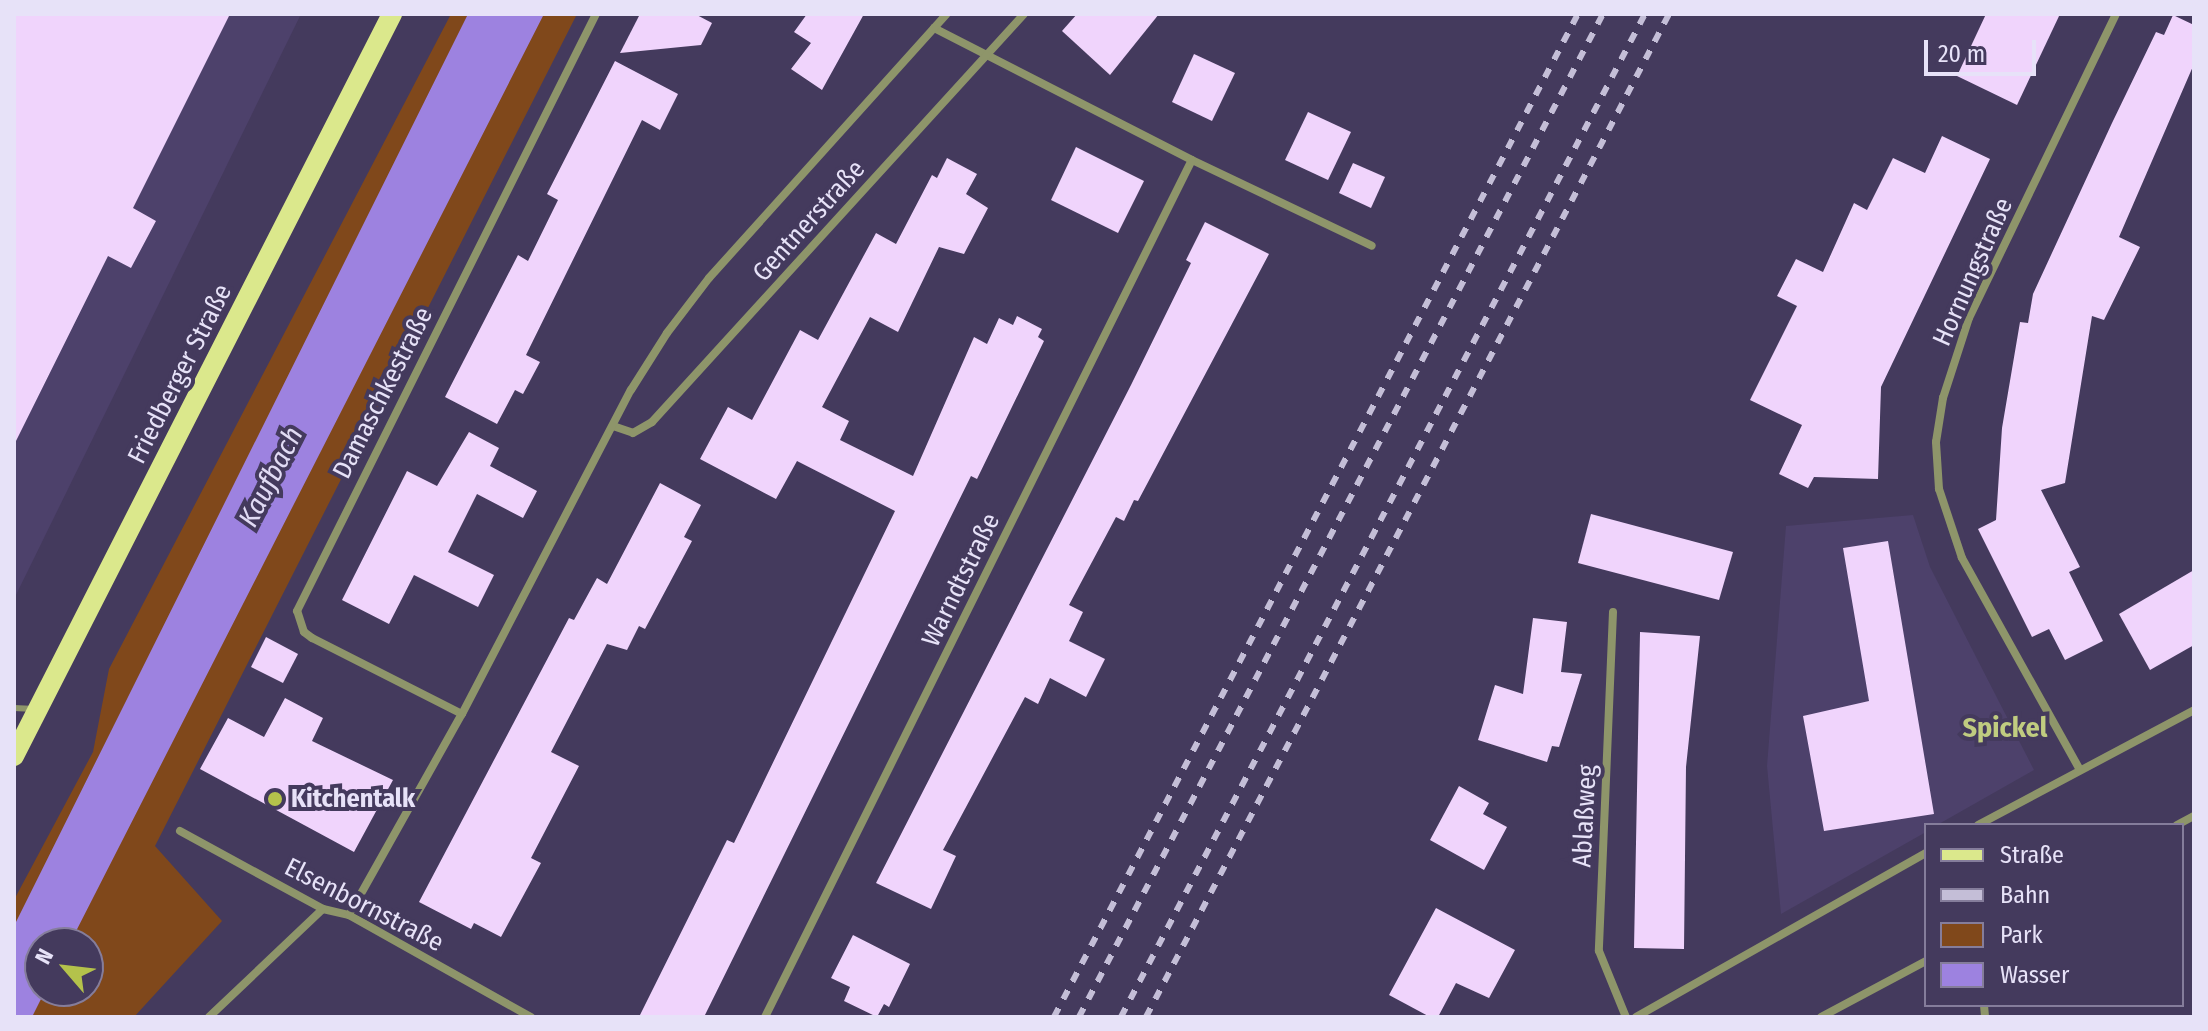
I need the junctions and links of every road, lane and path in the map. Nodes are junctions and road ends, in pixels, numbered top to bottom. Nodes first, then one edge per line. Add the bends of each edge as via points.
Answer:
1 (392, 14) edge
2 (596, 14) edge
3 (947, 14) edge
4 (1024, 14) edge
5 (2116, 14) edge
6 (934, 28) junction
7 (986, 57) junction
8 (1192, 160) junction
9 (1372, 246) dead end
10 (613, 426) junction
11 (1613, 612) dead end
12 (14, 708) edge
13 (38, 709) junction
14 (2194, 710) edge
15 (462, 714) junction
16 (14, 756) edge
17 (2080, 770) junction
18 (1982, 823) edge
19 (180, 831) dead end
20 (1924, 854) edge
21 (323, 909) junction
22 (349, 915) junction
23 (1924, 962) edge
24 (209, 1017) edge
25 (531, 1017) edge
26 (765, 1017) edge
27 (1626, 1017) edge
28 (1636, 1017) edge
29 (1821, 1017) edge

1 - 13 main road, Friedberger Straße
2 - 15 street, Damaschkestraße via 297,611 304,632 312,638
3 - 6 street, Gentnerstraße
4 - 7 street, Gentnerstraße
5 - 17 street, Hornungstraße via 1969,318 1943,398 1936,442 1939,489 1962,558
6 - 7 street
6 - 10 street, Gentnerstraße via 709,278 649,360
7 - 8 street
7 - 10 street, Gentnerstraße via 652,422 633,433
8 - 9 street
8 - 26 street, Warndtstraße
10 - 15 street, Gentnerstraße
11 - 27 street, Ablaßweg via 1599,951
12 - 13 lane
13 - 16 main road, Friedberger Straße
14 - 17 street
15 - 22 street, Gentnerstraße
17 - 18 street
19 - 21 street, Elsenbornstraße
20 - 28 street
21 - 22 street, Elsenbornstraße
21 - 24 street
22 - 25 street, Elsenbornstraße
23 - 29 street

